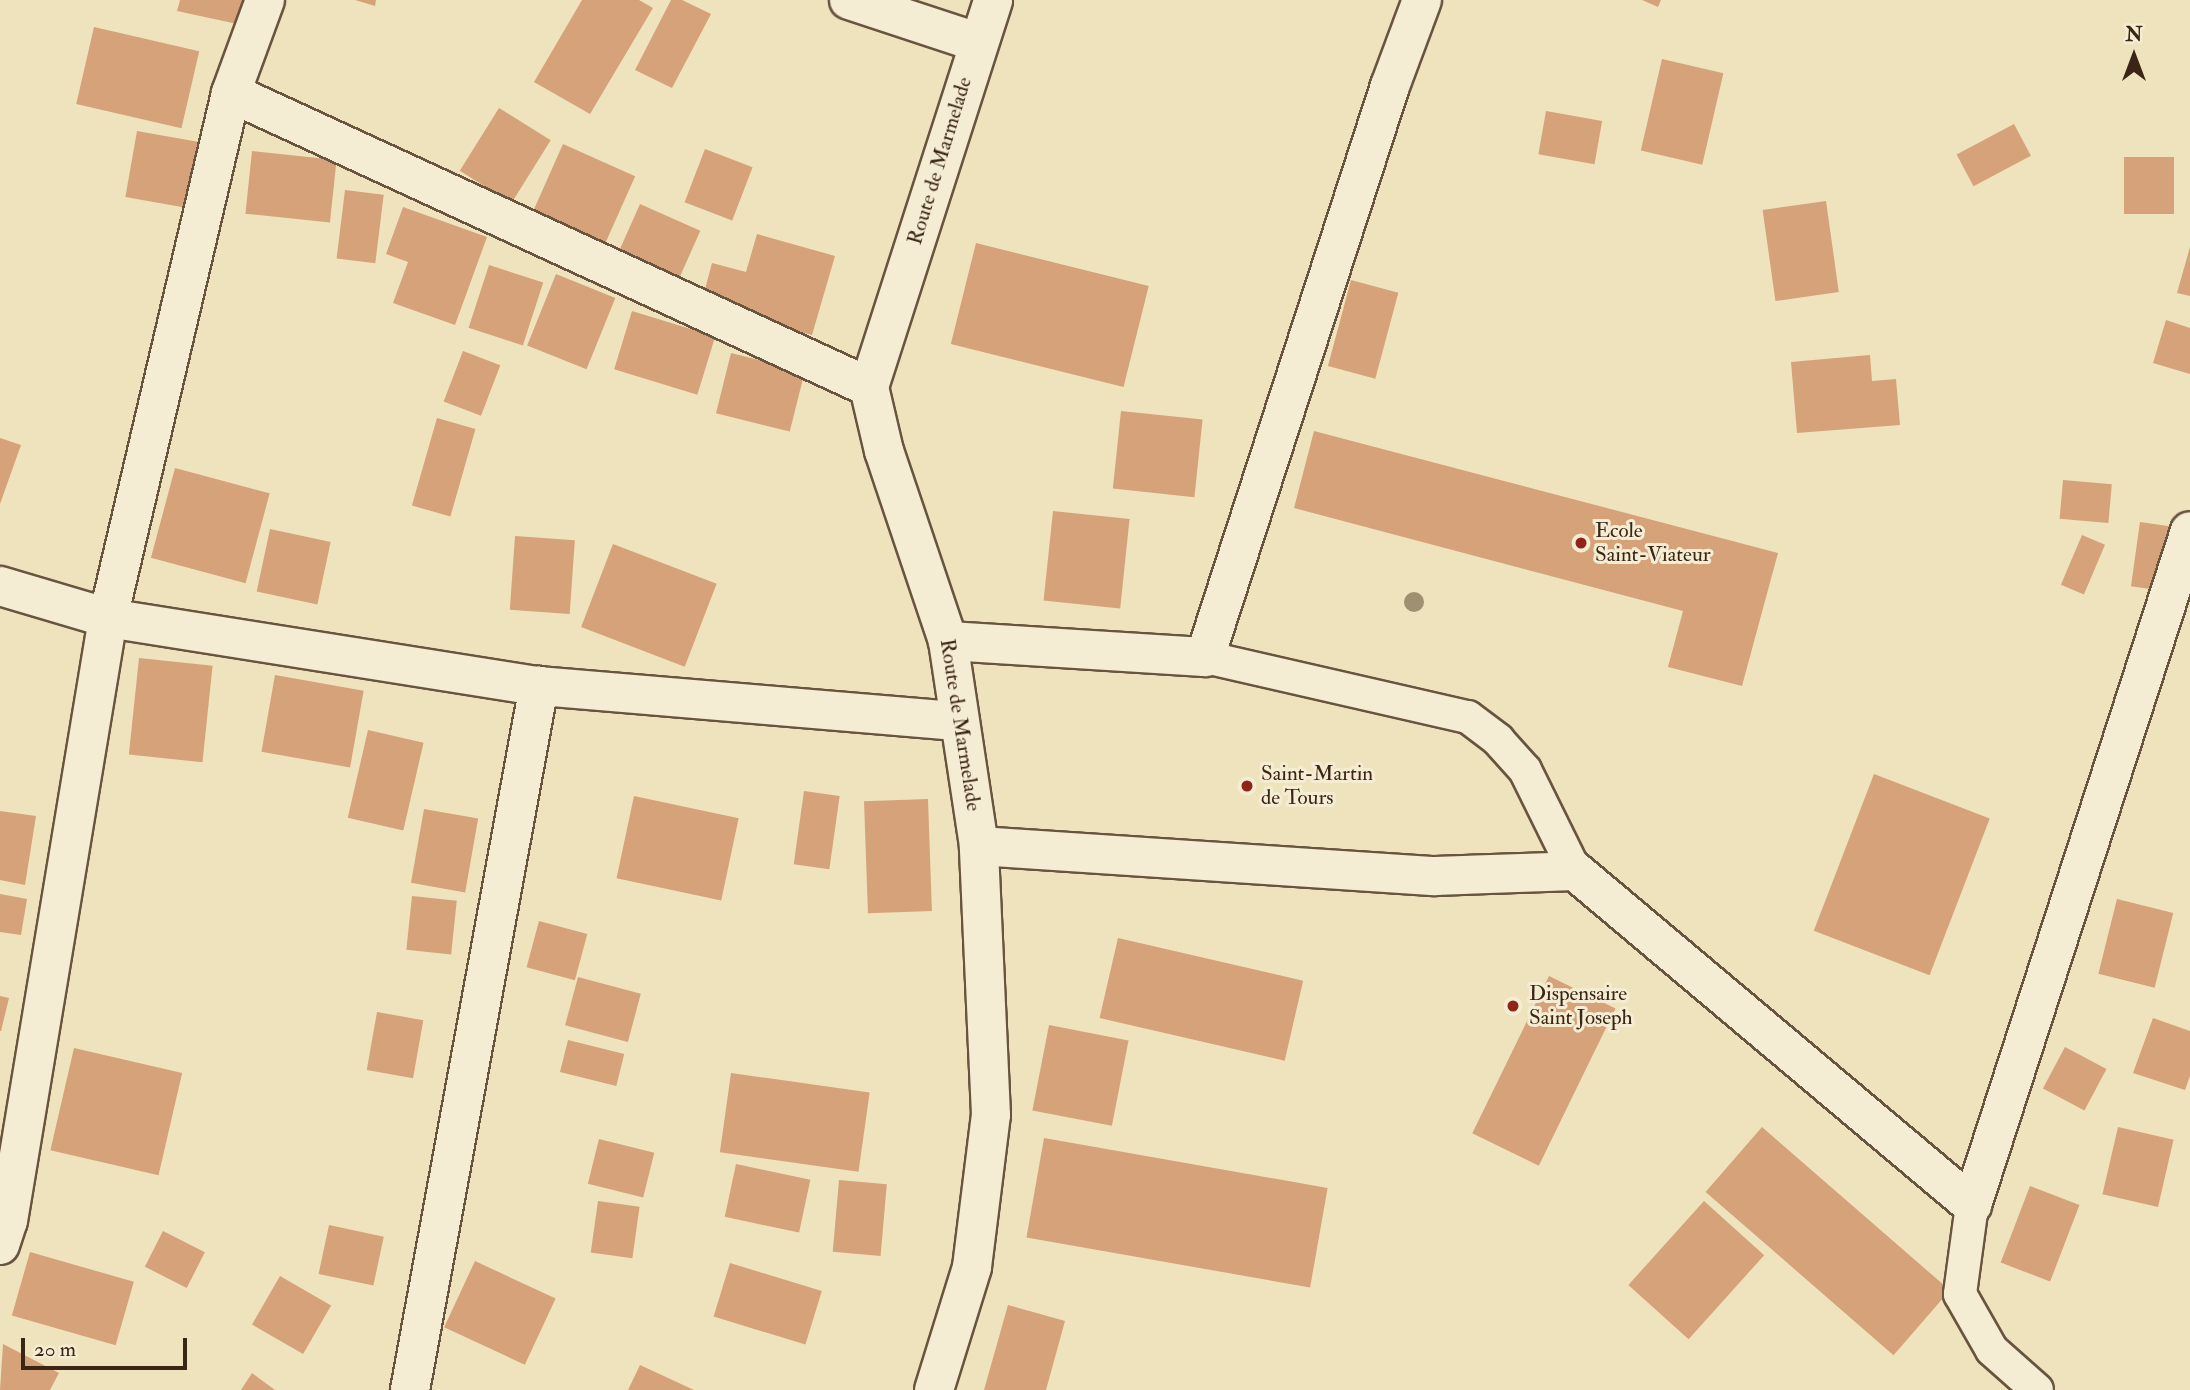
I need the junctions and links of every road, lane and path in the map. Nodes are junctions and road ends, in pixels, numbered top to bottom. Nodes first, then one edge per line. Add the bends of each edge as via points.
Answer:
1 (265, 0) edge
2 (849, 0) edge
3 (993, 0) edge
4 (1422, 0) edge
5 (977, 42) junction
6 (231, 93) junction
7 (869, 387) junction
8 (2190, 531) edge
9 (0, 586) edge
10 (108, 618) junction
11 (948, 641) junction
12 (1205, 657) junction
13 (539, 685) junction
14 (959, 721) junction
15 (979, 846) junction
16 (1575, 871) junction
17 (1972, 1205) junction
18 (0, 1245) edge
19 (410, 1390) edge
20 (934, 1390) edge
21 (2037, 1390) edge

1 - 6 street
2 - 5 street
3 - 5 street, Route de Marmelade
4 - 12 street
5 - 7 street, Route de Marmelade
6 - 7 street
6 - 10 street
7 - 11 street, Route de Marmelade via 884,451
8 - 17 street
9 - 10 street
10 - 13 street
10 - 18 street via 8,1221
11 - 12 street
11 - 14 street, Route de Marmelade
12 - 16 lane via 1468,717 1498,740 1525,770
13 - 14 street
13 - 19 street
14 - 15 street, Route de Marmelade
15 - 16 street via 1435,876
15 - 20 street, Route de Marmelade via 991,1115 972,1267
16 - 17 street
17 - 21 lane via 1960,1294 1992,1350

